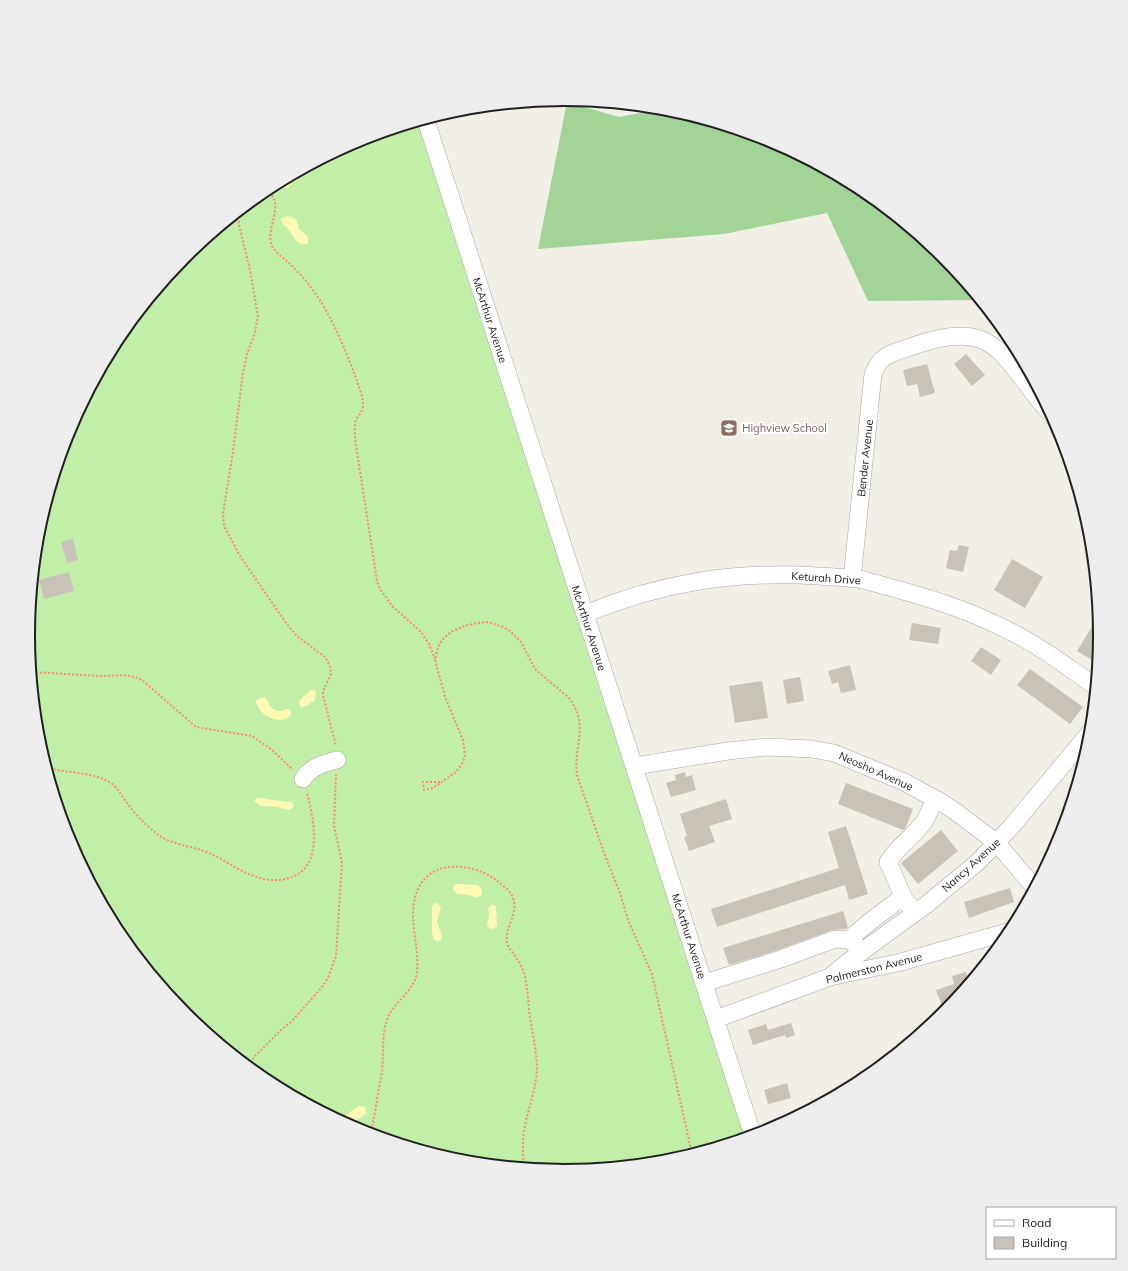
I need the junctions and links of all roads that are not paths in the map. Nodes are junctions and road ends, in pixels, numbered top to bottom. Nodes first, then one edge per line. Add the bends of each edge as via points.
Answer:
1 (428, 125) edge
2 (1031, 389) edge
3 (852, 578) junction
4 (585, 614) junction
5 (1091, 683) edge
6 (1083, 740) edge
7 (337, 760) road end
8 (634, 766) junction
9 (303, 779) road end
10 (935, 799) junction
11 (997, 843) junction
12 (1031, 883) edge
13 (910, 907) junction
14 (1001, 934) edge
15 (848, 940) junction
16 (860, 953) junction
17 (830, 977) junction
18 (704, 983) junction
19 (716, 1019) junction
20 (751, 1130) edge

1 - 4 street, McArthur Avenue
2 - 3 street, Bender Avenue via 1012,364 994,346 982,339 963,336 942,337 880,360 873,374
3 - 4 street, Keturah Drive via 772,575 703,580 649,592
3 - 5 street, Keturah Drive via 934,599 979,616 1034,644
4 - 8 street, McArthur Avenue
6 - 11 street, Nancy Avenue
7 - 9 street via 316,766
8 - 10 street, Neosho Avenue via 747,748 812,749 845,757 904,782
8 - 18 street, McArthur Avenue
10 - 11 street, Neosho Avenue
10 - 13 street via 923,823 888,862
11 - 12 street, Neosho Avenue
11 - 13 street, Nancy Avenue via 962,876
13 - 15 street via 897,902
13 - 16 street, Nancy Avenue
14 - 17 street, Palmerston Avenue via 901,962
15 - 16 street via 856,945
15 - 18 street via 835,939
16 - 17 street, Nancy Avenue
17 - 19 street, Palmerston Avenue
18 - 19 street, McArthur Avenue
19 - 20 street, McArthur Avenue

